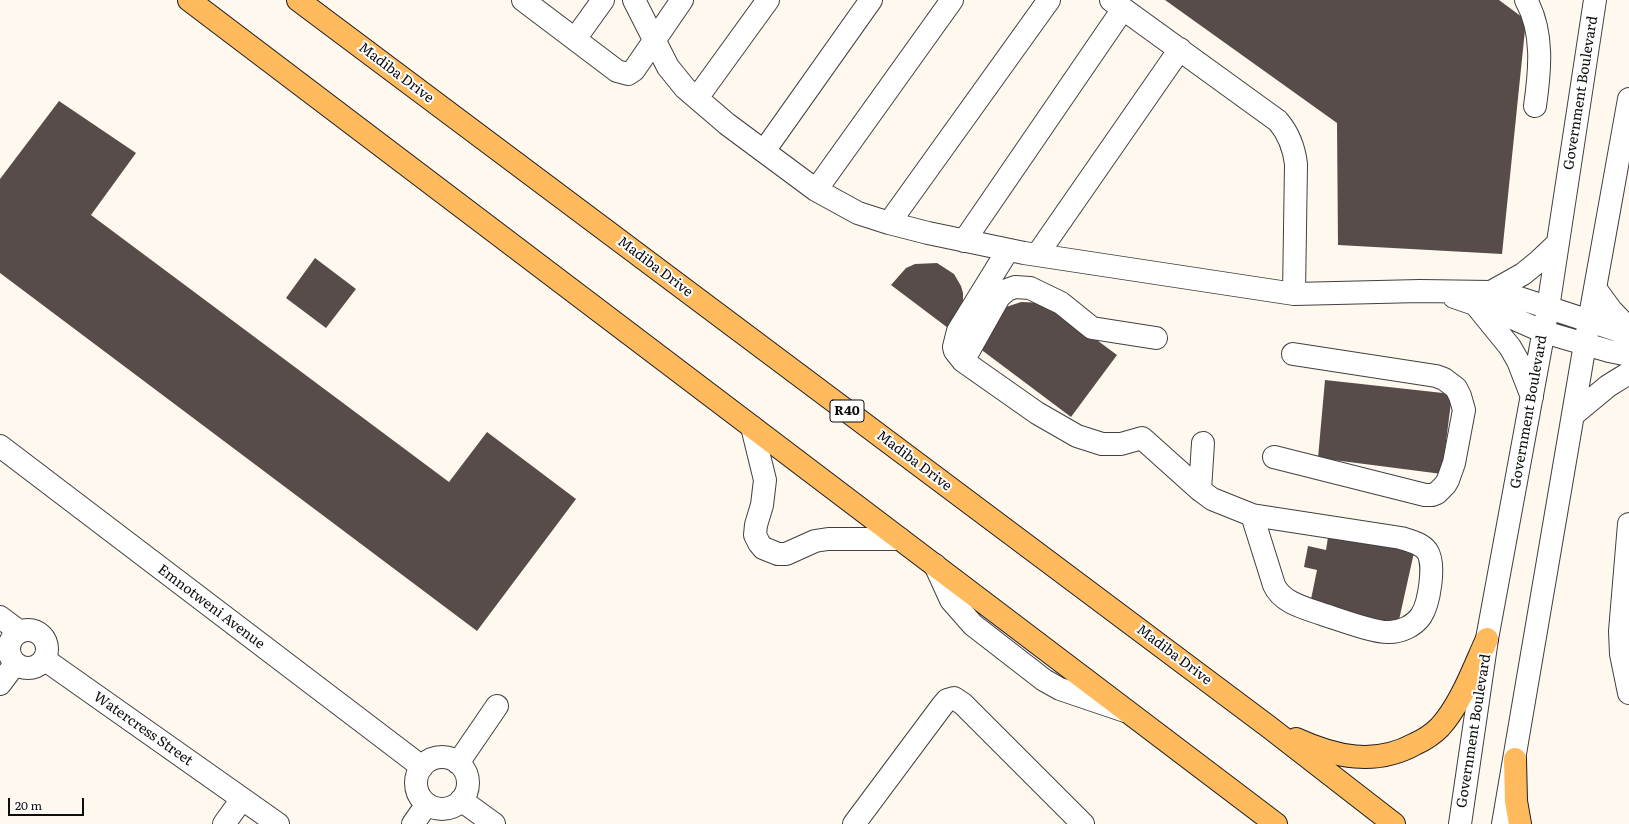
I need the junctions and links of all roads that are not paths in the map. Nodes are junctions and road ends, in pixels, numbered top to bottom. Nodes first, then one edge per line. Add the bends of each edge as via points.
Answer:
1 (189, 0) edge
2 (298, 0) edge
3 (523, 0) edge
4 (603, 0) edge
5 (634, 0) edge
6 (682, 0) edge
7 (768, 0) edge
8 (871, 0) edge
9 (952, 0) edge
10 (1049, 0) edge
11 (1526, 0) edge
12 (1595, 0) edge
13 (1117, 4) edge
14 (575, 39) junction
15 (654, 41) junction
16 (1180, 49) junction
17 (697, 98) junction
18 (1629, 99) edge
19 (1535, 106) dead end
20 (764, 151) junction
21 (816, 190) junction
22 (889, 224) junction
23 (964, 241) junction
24 (1558, 243) junction
25 (1008, 250) junction
26 (1037, 255) junction
27 (1595, 288) junction
28 (1294, 294) junction
29 (1483, 298) junction
30 (1548, 308) junction
31 (1590, 322) junction
32 (1629, 328) edge
33 (1544, 332) junction
34 (1629, 334) edge
35 (1156, 338) dead end
36 (1585, 344) junction
37 (1293, 354) dead end
38 (1629, 355) edge
39 (963, 361) junction
40 (1629, 373) edge
41 (1532, 398) junction
42 (1573, 415) junction
43 (752, 427) junction
44 (1203, 443) dead end
45 (0, 446) edge
46 (1274, 457) dead end
47 (1200, 490) junction
48 (1252, 516) junction
49 (1629, 524) edge
50 (900, 539) junction
51 (1626, 593) edge
52 (0, 617) edge
53 (20, 632) junction
54 (1488, 639) junction
55 (44, 659) junction
56 (15, 664) junction
57 (0, 684) edge
58 (1629, 693) edge
59 (497, 706) dead end
60 (1269, 727) junction
61 (1514, 759) junction
62 (458, 763) junction
63 (422, 767) junction
64 (242, 799) junction
65 (461, 800) junction
66 (427, 804) junction
67 (224, 824) edge
68 (278, 824) edge
69 (413, 824) edge
70 (494, 824) edge
71 (854, 824) edge
72 (1083, 824) edge
73 (1276, 824) edge
74 (1394, 824) edge
75 (1460, 824) edge
76 (1503, 824) edge
77 (1520, 824) edge

1 - 43 main road
2 - 60 main road, Madiba Drive / R40
3 - 14 street
4 - 14 street
5 - 15 street
6 - 15 street
7 - 17 street
8 - 20 street
9 - 21 street
10 - 22 street
11 - 19 street via 1539,39 1540,74
12 - 24 street, Government Boulevard
13 - 16 street
13 - 23 street
14 - 15 street via 617,71 628,74 634,70
15 - 17 street via 668,67
16 - 26 street
16 - 28 street via 1278,121 1287,132 1296,164
17 - 20 street
18 - 27 street
20 - 21 street
21 - 22 street via 858,213
22 - 23 street
23 - 25 street
24 - 29 street via 1523,274
24 - 30 street, Government Boulevard
25 - 26 street
25 - 39 street via 958,331 954,347
26 - 28 street
27 - 31 street
27 - 32 street via 1611,310
28 - 29 street via 1420,291
29 - 30 street via 1508,295
29 - 33 street via 1501,313
29 - 41 street via 1518,361
30 - 31 street
30 - 33 street, Government Boulevard
31 - 34 street
31 - 36 street
33 - 36 street
33 - 41 street, Government Boulevard
35 - 39 street via 1092,328 1049,296 1030,288 1015,287 999,297
36 - 38 street
36 - 42 street
37 - 46 street via 1436,376 1451,383 1460,396 1464,410 1454,464 1445,485 1432,495
39 - 47 street via 1037,413 1077,436 1102,444 1122,444 1142,438
40 - 42 street via 1608,386
41 - 54 street, Government Boulevard
42 - 61 street
43 - 50 main road
43 - 50 street via 766,480 755,535 763,548 778,554 786,554 815,540 828,538
44 - 47 street
45 - 63 street, Emnotweni Avenue
47 - 48 street via 1218,502
48 - 48 street via 1400,538 1419,545 1428,553 1432,566 1426,607 1421,616 1407,628 1388,633 1337,619 1286,599 1277,592 1274,585
49 - 51 street
50 - 73 main road
51 - 58 street via 1620,631 1621,654
52 - 53 street
53 - 55 street via 32,631 42,636 47,648
53 - 56 street via 11,640 9,647
54 - 60 main road via 1457,702 1440,727 1403,751 1378,757 1345,756 1304,743
54 - 75 street, Government Boulevard
55 - 56 street via 34,668 21,668
55 - 64 street, Watercress Street
56 - 57 street
59 - 62 street
60 - 74 main road, Madiba Drive / R40
61 - 76 street
61 - 77 main road
62 - 63 street via 451,758 443,757 435,758
62 - 65 street via 464,768 468,784
63 - 66 street via 418,773 416,787
64 - 67 street
64 - 68 street, Watercress Street
65 - 66 street via 449,808
65 - 70 street
66 - 69 street
71 - 72 street via 942,706 951,698 957,699

